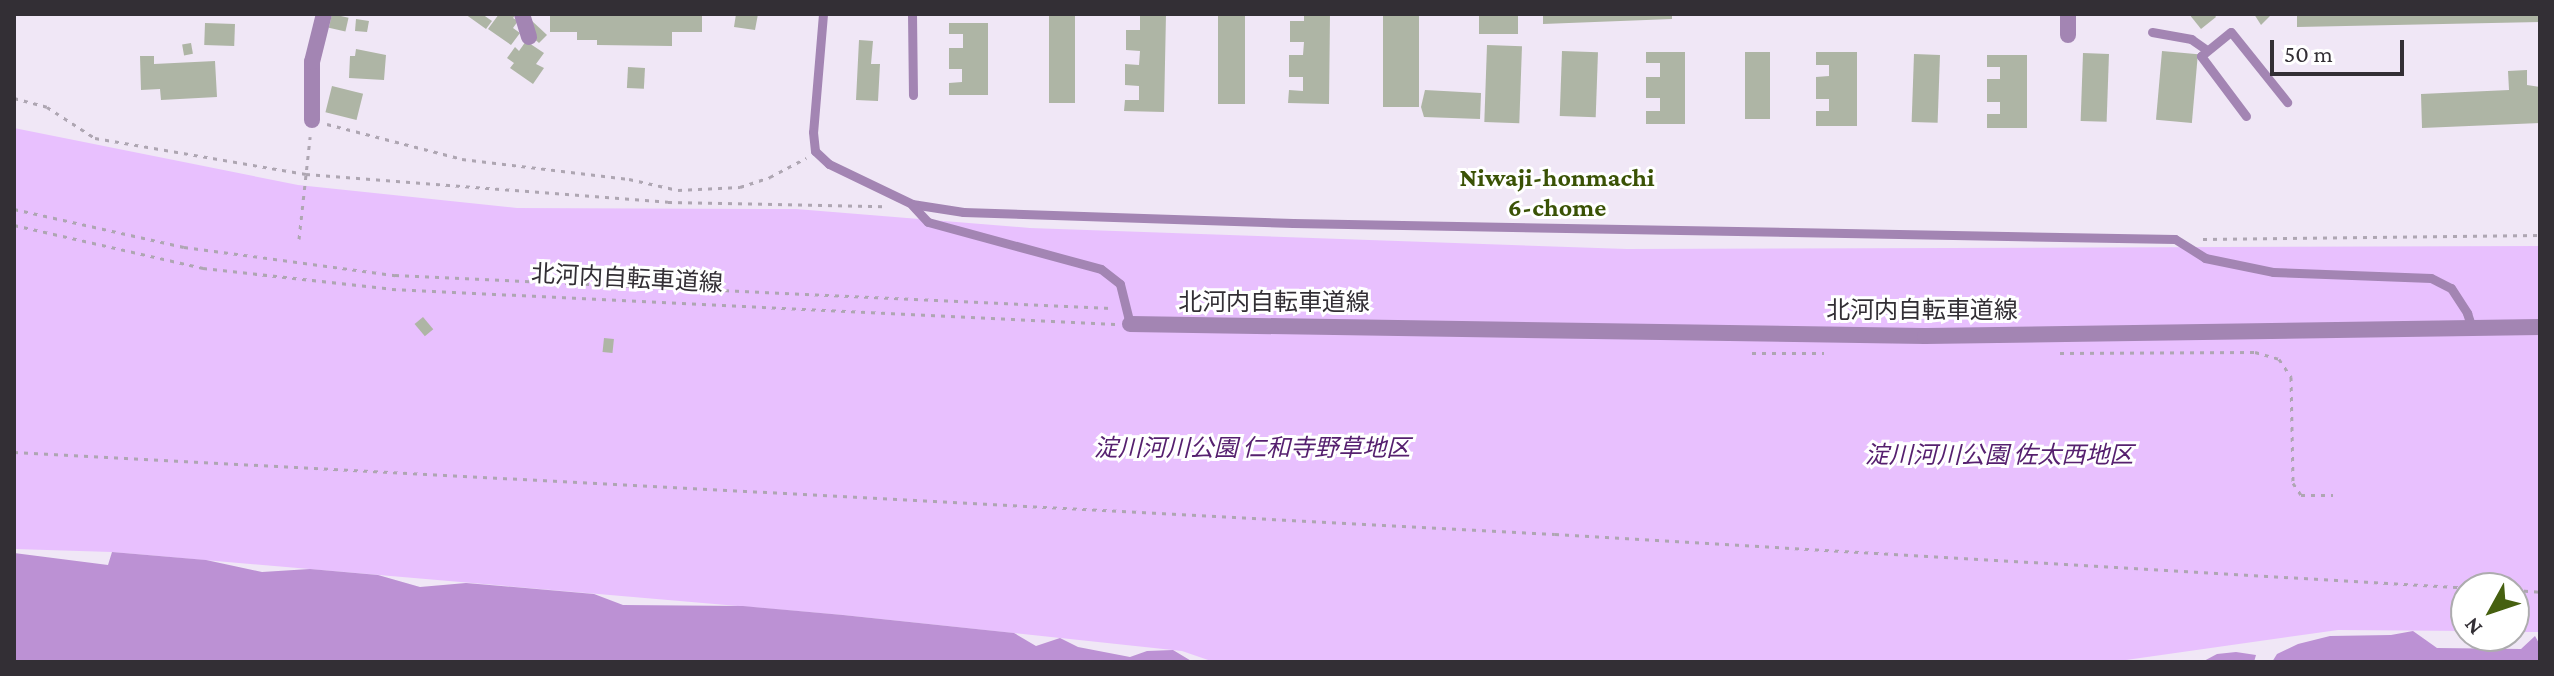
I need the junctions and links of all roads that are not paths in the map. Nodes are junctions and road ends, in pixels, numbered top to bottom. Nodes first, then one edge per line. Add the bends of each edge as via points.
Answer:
1 (324, 14) edge
2 (522, 14) edge
3 (823, 14) edge
4 (912, 14) edge
5 (2068, 14) edge
6 (2152, 32) dead end
7 (2068, 35) dead end
8 (529, 37) dead end
9 (2207, 50) junction
10 (913, 95) dead end
11 (2287, 102) dead end
12 (2246, 116) dead end
13 (312, 120) road end
14 (912, 204) junction
15 (1129, 316) joint
16 (2540, 327) edge
17 (2472, 328) junction

1 - 13 street via 312,62
2 - 8 street
3 - 14 lane via 815,151 829,164
4 - 10 lane
5 - 7 street
6 - 9 lane via 2191,39
9 - 11 lane via 2231,32
9 - 12 lane via 2201,56
14 - 15 lane via 928,222 1101,269 1120,284
14 - 17 lane via 963,212 1293,223 2175,239 2205,258 2273,272 2431,278 2451,288
15 - 17 street, 北河内自転車道線 via 1925,336
16 - 17 street, 北河内自転車道線

